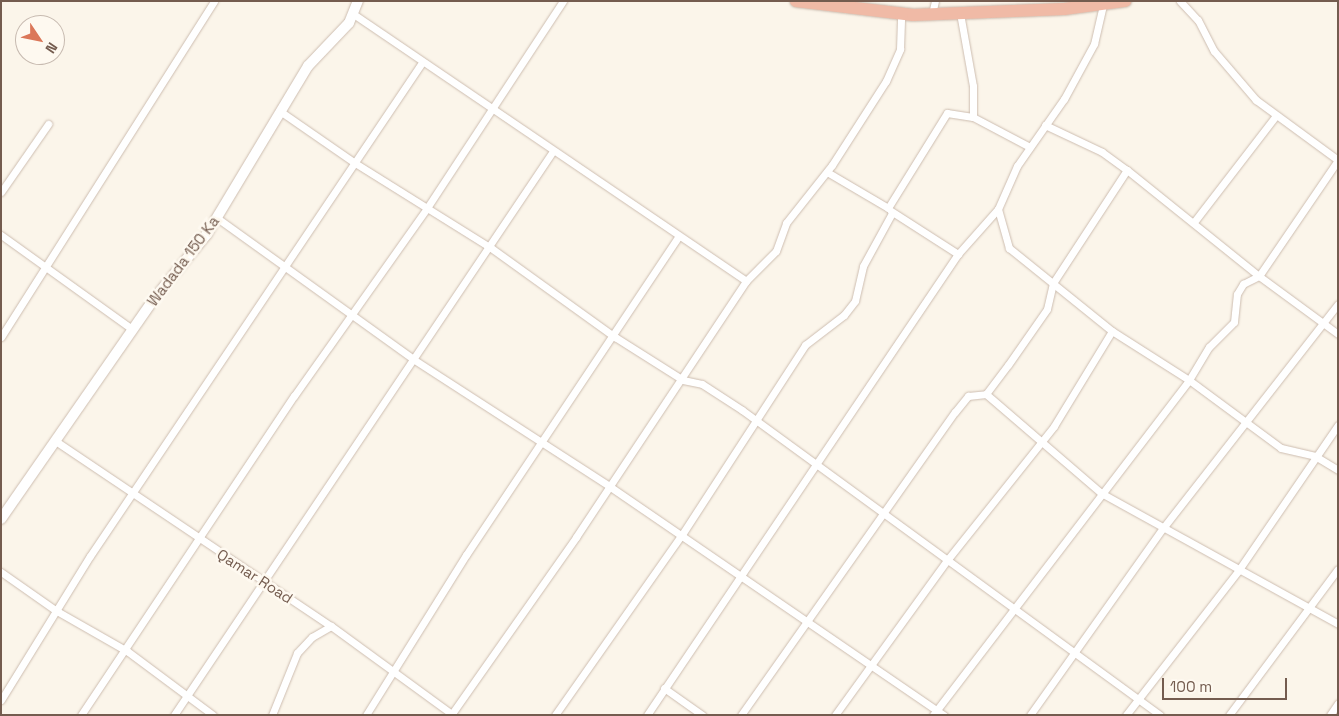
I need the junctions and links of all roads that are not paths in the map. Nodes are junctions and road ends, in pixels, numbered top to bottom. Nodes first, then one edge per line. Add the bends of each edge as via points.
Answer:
1 (214, 1) edge
2 (358, 1) edge
3 (563, 1) edge
4 (796, 1) edge
5 (1125, 1) edge
6 (1180, 1) edge
7 (1103, 5) junction
8 (933, 7) edge
9 (960, 12) junction
10 (901, 14) junction
11 (355, 15) junction
12 (421, 64) junction
13 (490, 108) junction
14 (280, 111) junction
15 (973, 117) junction
16 (1275, 118) junction
17 (48, 124) dead end
18 (1045, 125) junction
19 (1030, 147) junction
20 (553, 151) junction
21 (1338, 160) edge
22 (355, 163) junction
23 (1128, 170) junction
24 (827, 172) junction
25 (1, 192) edge
26 (427, 208) junction
27 (998, 209) junction
28 (890, 210) junction
29 (216, 218) junction
30 (1194, 222) junction
31 (1, 234) edge
32 (678, 237) junction
33 (491, 248) junction
34 (958, 254) junction
35 (287, 266) junction
36 (48, 269) junction
37 (1259, 276) junction
38 (746, 281) junction
39 (1053, 283) junction
40 (1338, 304) edge
41 (352, 314) junction
42 (1324, 324) junction
43 (132, 329) junction
44 (1112, 331) junction
45 (1338, 334) edge
46 (1, 337) edge
47 (615, 337) junction
48 (413, 359) junction
49 (683, 380) junction
50 (1189, 380) junction
51 (986, 394) junction
52 (753, 421) junction
53 (1245, 421) junction
54 (1338, 424) edge
55 (54, 440) junction
56 (1042, 441) junction
57 (540, 444) junction
58 (1315, 456) junction
59 (817, 463) junction
60 (1338, 470) edge
61 (609, 486) junction
62 (1101, 493) junction
63 (132, 495) junction
64 (886, 512) junction
65 (1, 519) edge
66 (1163, 528) junction
67 (681, 536) junction
68 (198, 539) junction
69 (948, 559) junction
70 (1338, 569) edge
71 (1238, 571) junction
72 (1, 572) edge
73 (739, 575) junction
74 (265, 581) junction
75 (1013, 606) junction
76 (1310, 609) junction
77 (55, 610) junction
78 (804, 622) junction
79 (1338, 624) edge
80 (331, 626) junction
81 (127, 651) junction
82 (1075, 652) junction
83 (870, 665) junction
84 (391, 670) junction
85 (664, 688) junction
86 (185, 697) junction
87 (1138, 699) junction
88 (1, 700) edge
89 (1338, 703) edge
90 (934, 712) edge
91 (452, 714) edge
92 (81, 715) edge
93 (174, 715) edge
94 (213, 715) edge
95 (272, 715) edge
96 (366, 715) edge
97 (555, 715) edge
98 (647, 715) edge
99 (702, 715) edge
100 (741, 715) edge
101 (835, 715) edge
102 (944, 715) edge
103 (1030, 715) edge
104 (1126, 715) edge
105 (1160, 715) edge
106 (1229, 715) edge
107 (1330, 715) edge

1 - 36 street
2 - 11 street
3 - 13 street
4 - 10 highway
5 - 7 highway
6 - 16 street via 1198,20 1214,51
7 - 9 highway
7 - 18 street via 1094,44
8 - 9 highway
8 - 10 highway
9 - 15 street
10 - 24 street via 900,49 886,81
11 - 12 street
11 - 14 street, Wadada 150 Ka via 308,66
12 - 13 street
12 - 22 street
13 - 20 street
13 - 26 street
14 - 22 street
14 - 29 street, Wadada 150 Ka
15 - 19 street
15 - 28 street via 947,113 940,120
16 - 21 street
16 - 30 street
17 - 25 street
18 - 19 street
18 - 23 street via 1102,152
19 - 27 street
20 - 32 street
20 - 33 street
21 - 37 street
22 - 26 street
22 - 35 street
23 - 30 street
23 - 39 street
24 - 28 street
24 - 38 street via 786,223 776,250
26 - 33 street
26 - 41 street
27 - 34 street
27 - 39 street via 1009,248
28 - 34 street
28 - 52 street via 863,266 855,301 844,315 805,345
29 - 35 street
29 - 43 street, Wadada 150 Ka
30 - 37 street
31 - 36 street
32 - 38 street
32 - 47 street
33 - 47 street
33 - 48 street
34 - 59 street
35 - 41 street
35 - 63 street
36 - 43 street
36 - 46 street
37 - 42 street
37 - 50 street via 1239,291 1234,322 1210,347
38 - 49 street
39 - 44 street
39 - 51 street via 1043,315
40 - 42 street
41 - 48 street
41 - 68 street
42 - 45 street
42 - 53 street
43 - 55 street, Wadada 150 Ka
44 - 50 street
44 - 56 street
47 - 49 street
47 - 57 street
48 - 57 street
48 - 74 street
49 - 52 street via 710,388
49 - 61 street
50 - 53 street
50 - 62 street
51 - 56 street
51 - 64 street via 968,396
52 - 59 street
52 - 67 street
53 - 58 street via 1281,448
53 - 66 street
54 - 58 street
55 - 63 street, Qamar Road
55 - 65 street, Wadada 150 Ka
56 - 62 street
56 - 69 street
57 - 61 street
57 - 84 street
58 - 60 street
58 - 71 street
59 - 64 street
59 - 73 street
61 - 67 street
61 - 91 street
62 - 66 street
62 - 75 street
63 - 68 street, Qamar Road
63 - 77 street
64 - 69 street
64 - 78 street
66 - 71 street
66 - 82 street
67 - 73 street
67 - 97 street
68 - 74 street, Qamar Road
68 - 81 street
69 - 75 street
69 - 83 street
70 - 76 street
71 - 76 street
71 - 87 street
72 - 77 street
73 - 78 street
73 - 85 street
74 - 80 street, Qamar Road
74 - 86 street
75 - 82 street
75 - 90 street
76 - 79 street
76 - 106 street
77 - 81 street
77 - 88 street
78 - 83 street
78 - 100 street
80 - 84 street, Qamar Road
80 - 95 street via 312,636 297,653
81 - 86 street
81 - 92 street
82 - 87 street
82 - 103 street
83 - 90 street
83 - 101 street
84 - 91 street, Qamar Road
84 - 96 street
85 - 98 street
85 - 99 street
86 - 93 street
86 - 94 street
87 - 104 street
87 - 105 street
89 - 107 street
90 - 102 street

